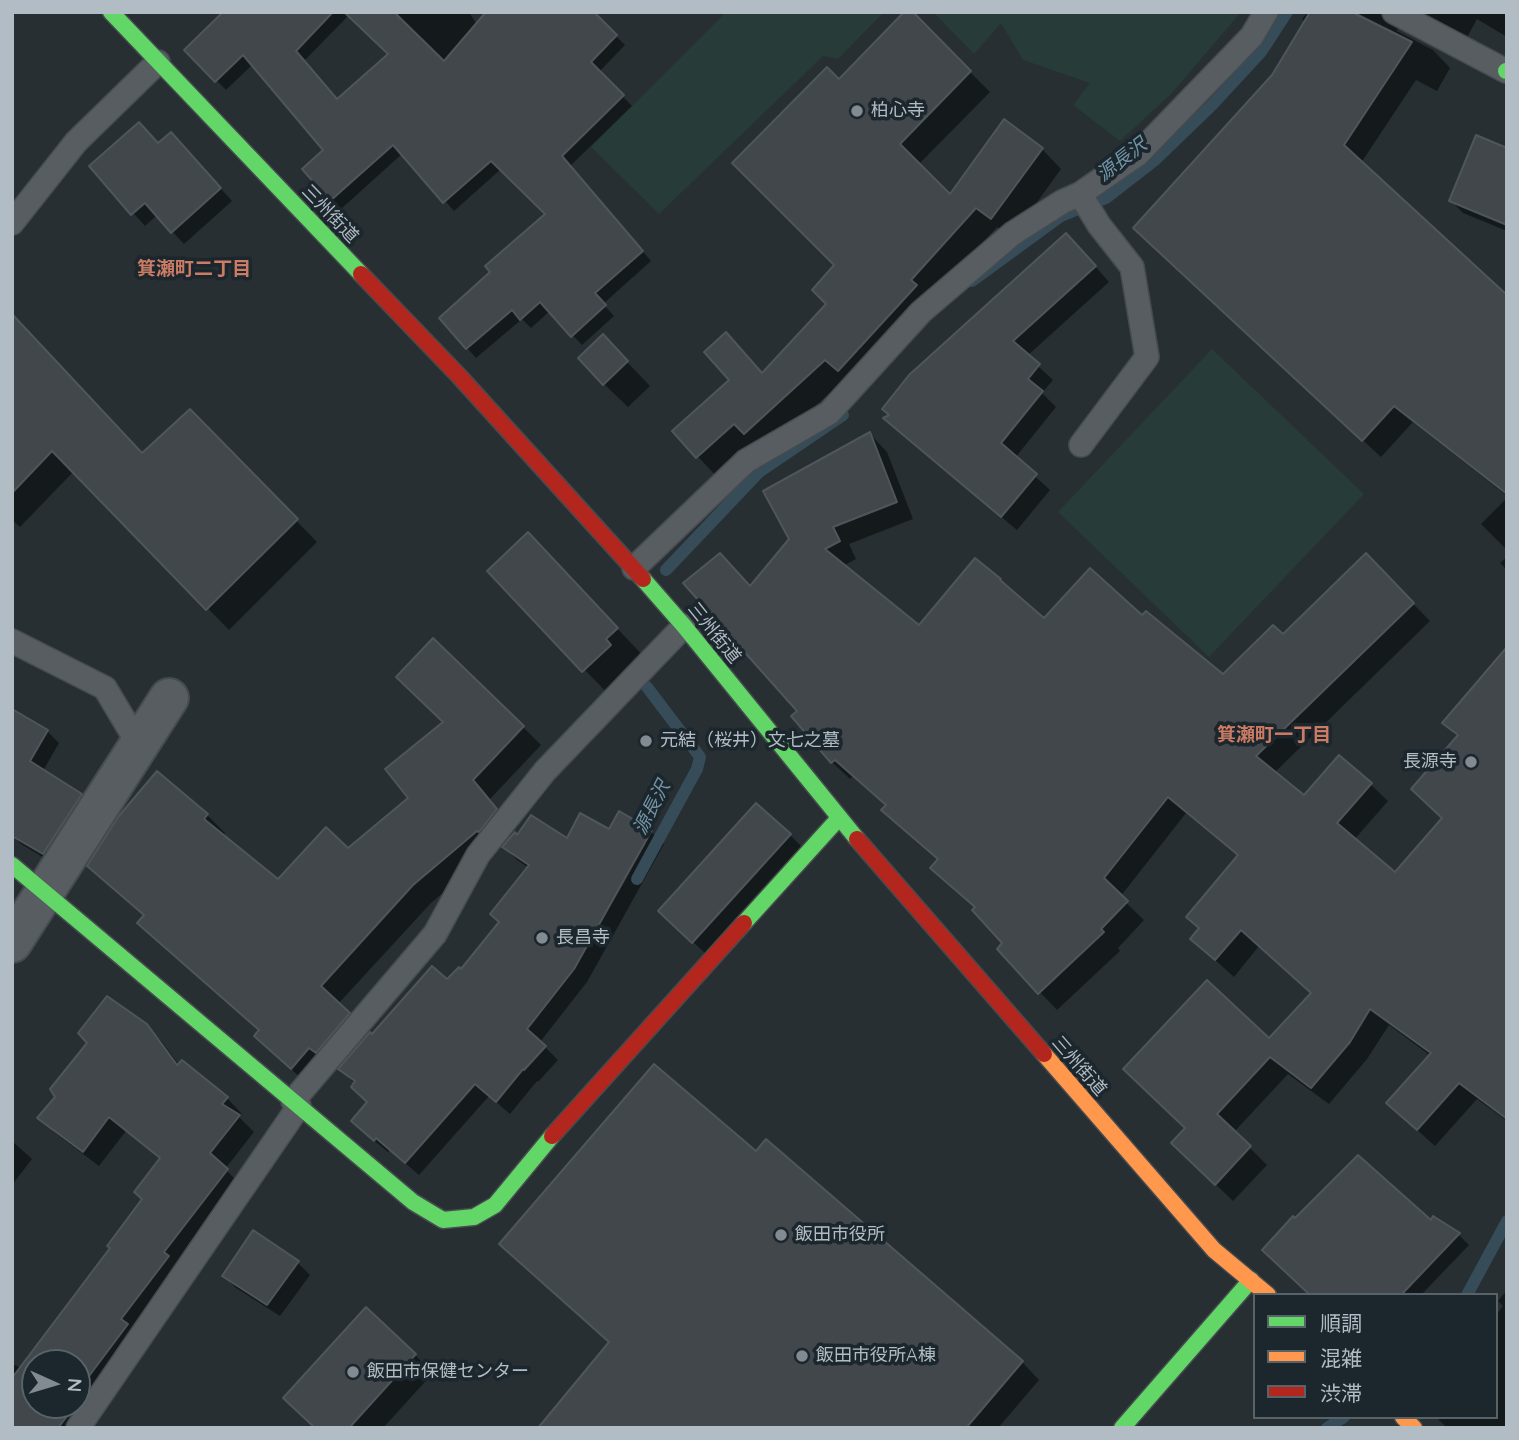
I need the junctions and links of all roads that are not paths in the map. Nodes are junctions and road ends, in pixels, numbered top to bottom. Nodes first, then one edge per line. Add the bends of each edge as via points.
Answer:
1 (111, 12) edge
2 (1266, 12) edge
3 (1394, 12) edge
4 (158, 62) junction
5 (1507, 71) edge
6 (1081, 197) junction
7 (12, 223) edge
8 (1081, 445) dead end
9 (634, 568) junction
10 (684, 626) junction
11 (12, 641) edge
12 (169, 698) dead end
13 (139, 745) junction
14 (839, 818) junction
15 (12, 865) edge
16 (45, 893) junction
17 (12, 943) edge
18 (296, 1103) junction
19 (1251, 1280) junction
20 (1266, 1293) edge
21 (78, 1428) edge
22 (1122, 1428) edge

1 - 4 street, 三州街道
2 - 6 lane via 1252,36 1138,154
3 - 5 lane
4 - 7 lane via 76,142
4 - 9 street, 三州街道 via 459,376
6 - 8 lane via 1132,267 1147,356
6 - 9 lane via 1062,202 1012,234 921,312 829,413 746,460
9 - 10 street, 三州街道
10 - 14 street, 三州街道
10 - 18 lane via 545,771 478,855 435,934
11 - 13 lane via 106,688
12 - 13 street
13 - 16 street
14 - 18 street via 495,1205 474,1217 443,1220 413,1202
14 - 19 street, 三州街道 via 1214,1250
15 - 16 street
16 - 17 street
16 - 18 street
18 - 21 lane
19 - 20 street, 三州街道
19 - 22 street

